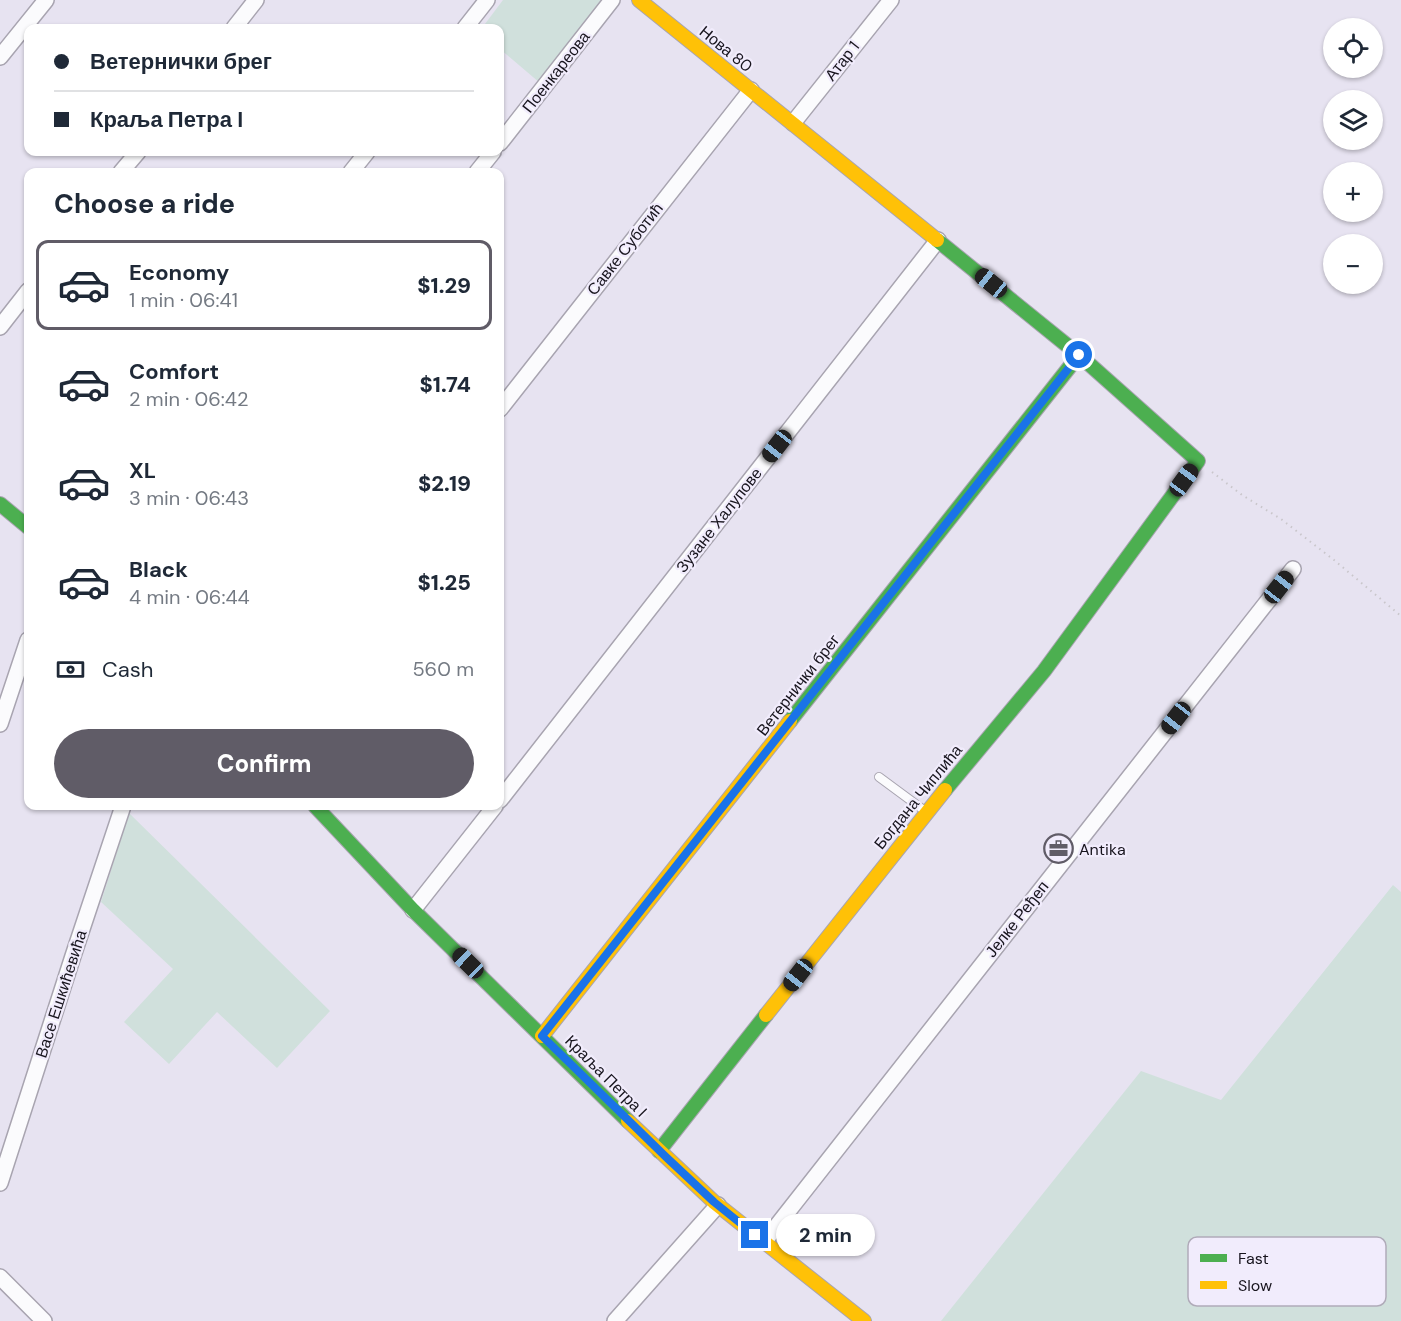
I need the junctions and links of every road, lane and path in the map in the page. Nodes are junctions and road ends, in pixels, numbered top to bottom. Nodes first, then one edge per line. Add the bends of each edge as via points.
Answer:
1 (46, 0) edge
2 (256, 0) edge
3 (487, 0) edge
4 (612, 0) edge
5 (639, 0) edge
6 (891, 0) edge
7 (27, 24) edge
8 (237, 24) edge
9 (468, 24) edge
10 (24, 27) edge
11 (0, 57) edge
12 (751, 90) junction
13 (793, 123) junction
14 (504, 138) edge
15 (135, 156) edge
16 (364, 156) edge
17 (490, 156) edge
18 (124, 168) edge
19 (354, 168) edge
20 (480, 168) edge
21 (938, 240) junction
22 (24, 296) edge
23 (0, 327) edge
24 (1079, 355) junction
25 (504, 404) edge
26 (1198, 461) junction
27 (0, 504) edge
28 (24, 524) edge
29 (1293, 569) dead end
30 (1401, 616) edge
31 (24, 652) edge
32 (0, 724) edge
33 (879, 777) dead end
34 (504, 795) edge
35 (122, 810) edge
36 (319, 810) edge
37 (492, 810) edge
38 (926, 812) junction
39 (413, 910) junction
40 (542, 1036) junction
41 (659, 1151) junction
42 (0, 1183) edge
43 (718, 1205) junction
44 (759, 1238) junction
45 (0, 1277) edge
46 (44, 1321) edge
47 (615, 1321) edge
48 (864, 1321) edge

1 - 7 street
2 - 8 street
3 - 9 street
4 - 14 street, Поенкареова
5 - 12 street, Нова 80
6 - 13 street, Атар 1
10 - 11 street
12 - 13 street, Нова 80
12 - 25 street, Савке Суботић
13 - 21 street, Нова 80
15 - 18 street
16 - 19 street
17 - 20 street
21 - 24 street, Нова 80
21 - 34 street, Зузане Халупове
22 - 23 street
24 - 26 street, Нова 80
24 - 40 street, Ветернички брег
26 - 30 path via 1281,519
26 - 38 street, Богдана Чиплића via 1044,671
27 - 28 street
29 - 44 street, Јелке Ређеп
31 - 32 street
33 - 38 lane
35 - 42 street, Васе Ешкићевића
36 - 39 street, Краља Петра I
37 - 39 street
38 - 41 street, Богдана Чиплића
39 - 40 street, Краља Петра I
40 - 41 street, Краља Петра I
41 - 43 street, Краља Петра I
43 - 44 street, Краља Петра I
43 - 47 street
44 - 48 street, Краља Петра I
45 - 46 street

